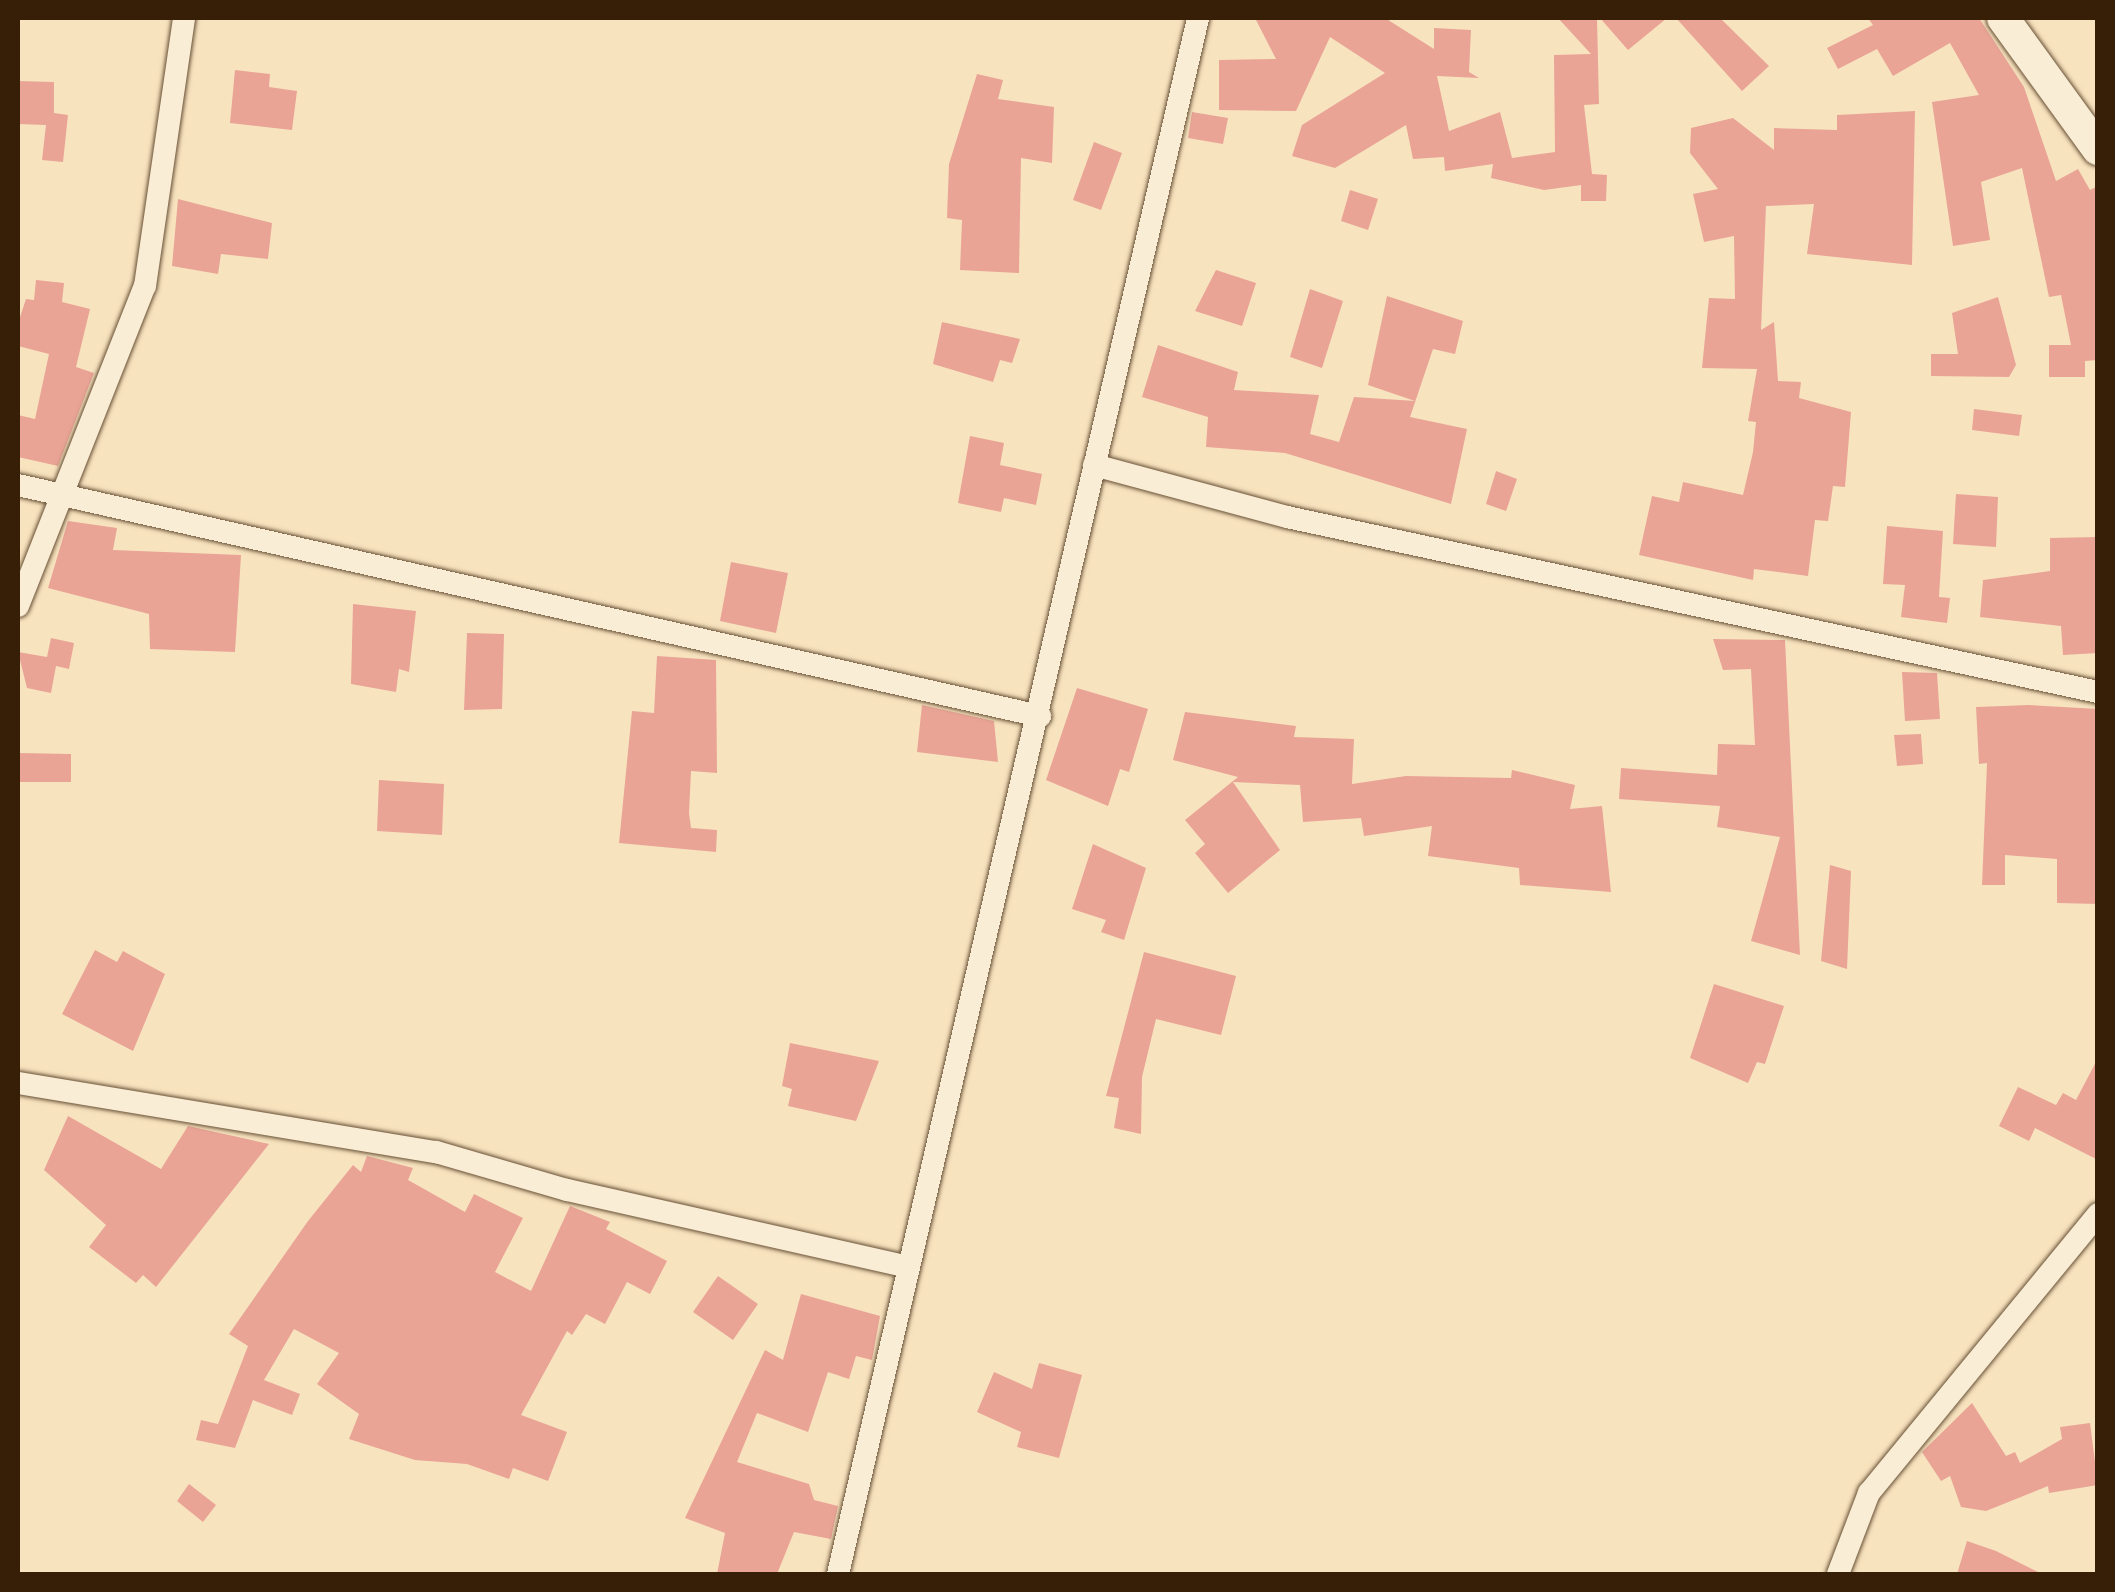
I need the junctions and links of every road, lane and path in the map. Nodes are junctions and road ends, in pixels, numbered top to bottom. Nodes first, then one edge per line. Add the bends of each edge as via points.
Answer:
1 (184, 18) edge
2 (1198, 18) edge
3 (2003, 18) edge
4 (2098, 149) edge
5 (1094, 464) junction
6 (18, 485) edge
7 (68, 493) junction
8 (18, 606) edge
9 (2098, 692) edge
10 (1040, 716) junction
11 (18, 1082) edge
12 (2098, 1214) edge
13 (904, 1266) junction
14 (838, 1574) edge
15 (1838, 1574) edge

1 - 7 street via 145,286
2 - 5 street
3 - 4 main road
5 - 9 street via 1288,517
5 - 10 street
6 - 7 street
7 - 8 street
7 - 10 street via 468,591
10 - 13 street
11 - 13 street via 436,1152 567,1190
12 - 15 street via 1869,1493
13 - 14 street

